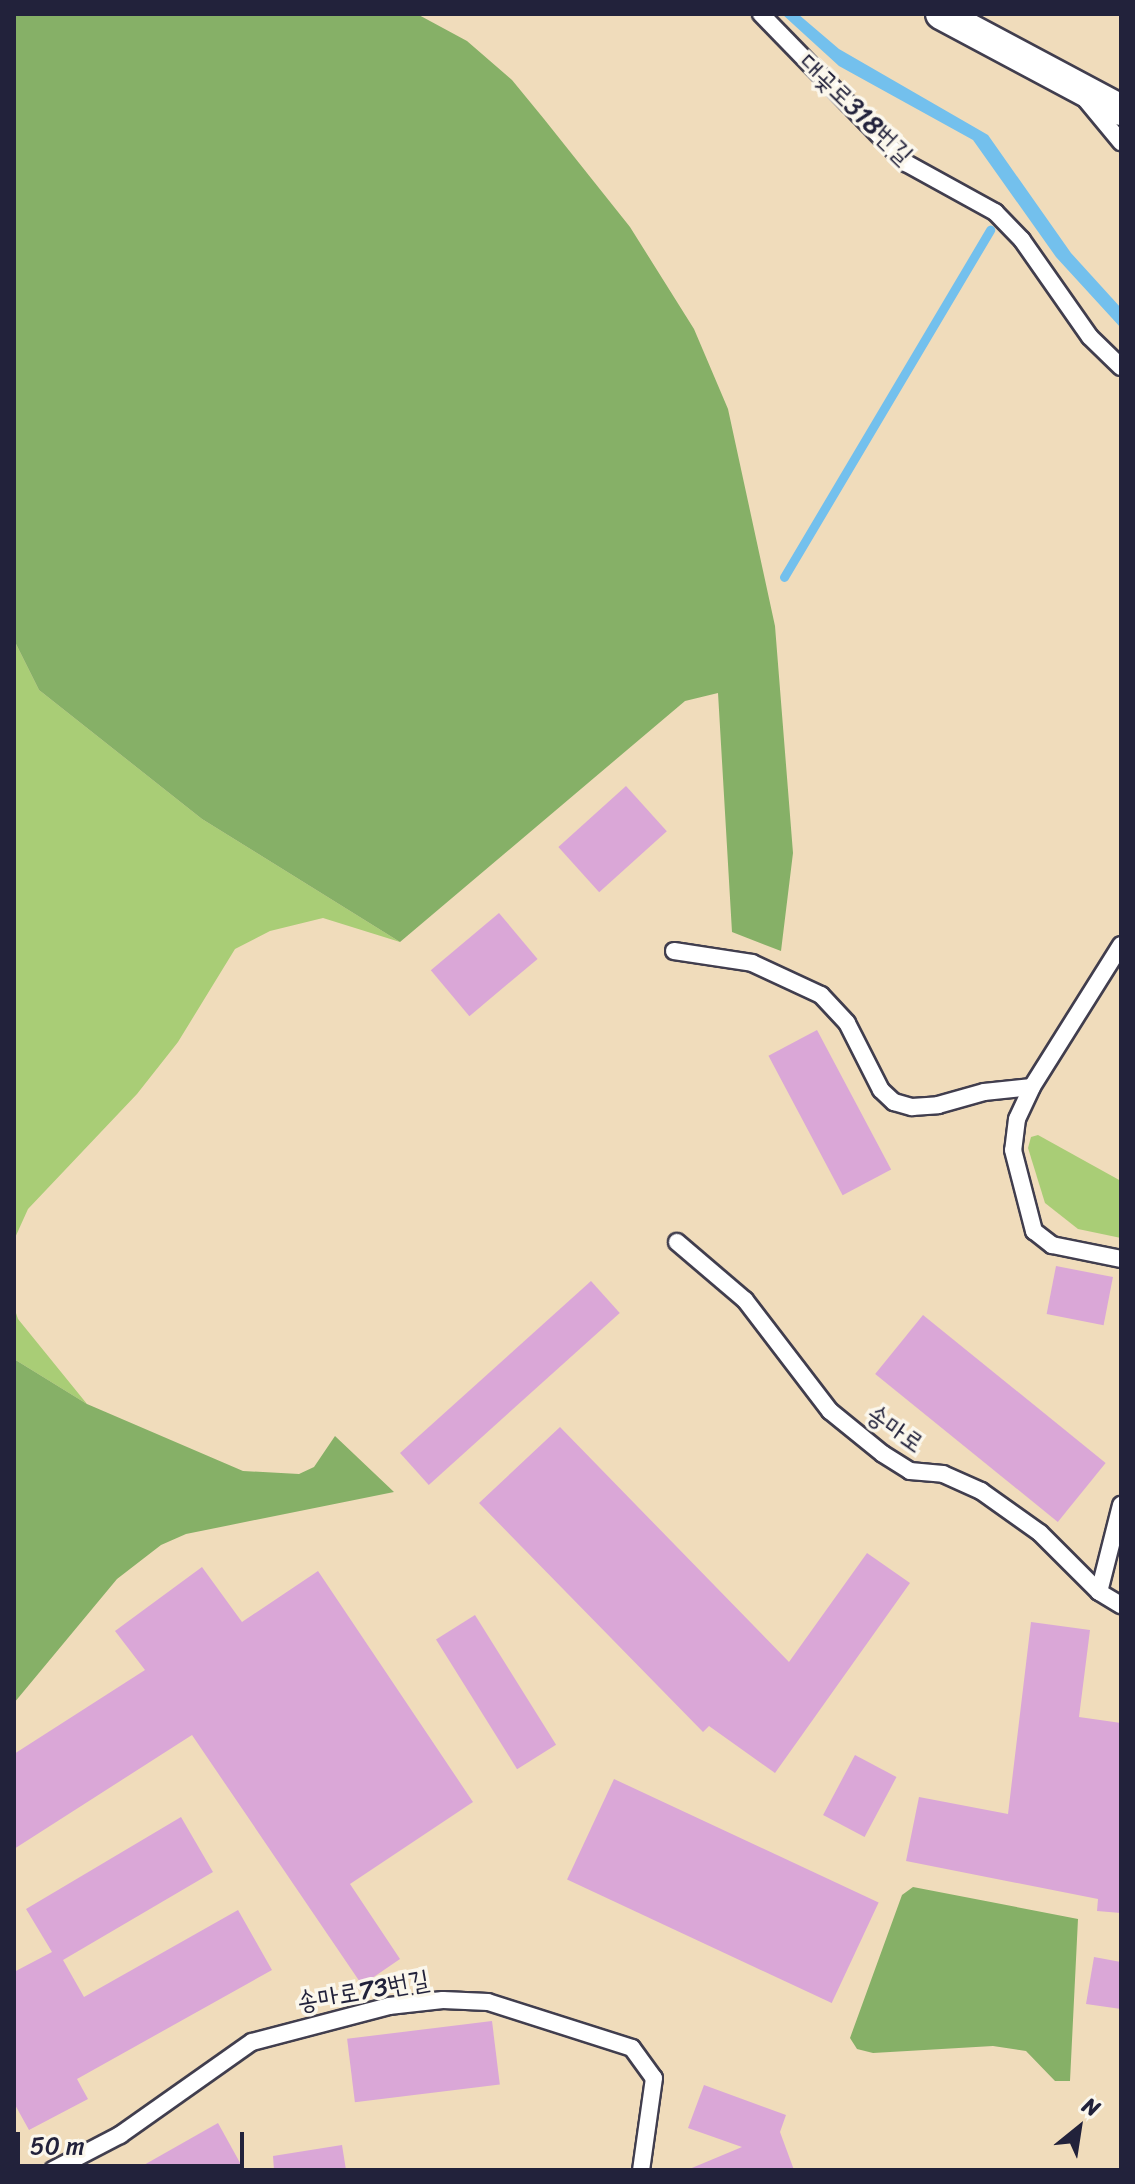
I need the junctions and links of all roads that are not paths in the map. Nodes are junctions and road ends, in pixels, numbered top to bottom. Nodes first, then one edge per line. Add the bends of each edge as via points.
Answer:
1 (761, 14) edge
2 (941, 14) edge
3 (1077, 89) junction
4 (1116, 100) edge
5 (1121, 142) edge
6 (1121, 367) edge
7 (1121, 945) edge
8 (674, 951) dead end
9 (1032, 1087) junction
10 (677, 1242) dead end
11 (1121, 1259) edge
12 (1121, 1505) edge
13 (1099, 1592) junction
14 (1121, 1605) edge
15 (53, 2170) edge
16 (641, 2170) edge

1 - 6 lane, 대곶로318번길 via 906,163 995,212 1022,240 1090,337
2 - 3 street
3 - 4 street
3 - 5 lane
7 - 9 lane
8 - 9 lane via 752,963 821,995 847,1023 881,1090 894,1102 938,1105 984,1092
9 - 11 lane via 1017,1119 1013,1150 1034,1231 1052,1245
10 - 13 lane, 송마로 via 745,1300 817,1395 851,1428 910,1471 943,1474 981,1491 1040,1533
12 - 13 lane
13 - 14 lane, 송마로
15 - 16 lane, 송마로73번길 via 120,2135 252,2042 358,2013 443,2000 488,2002 632,2048 654,2078

